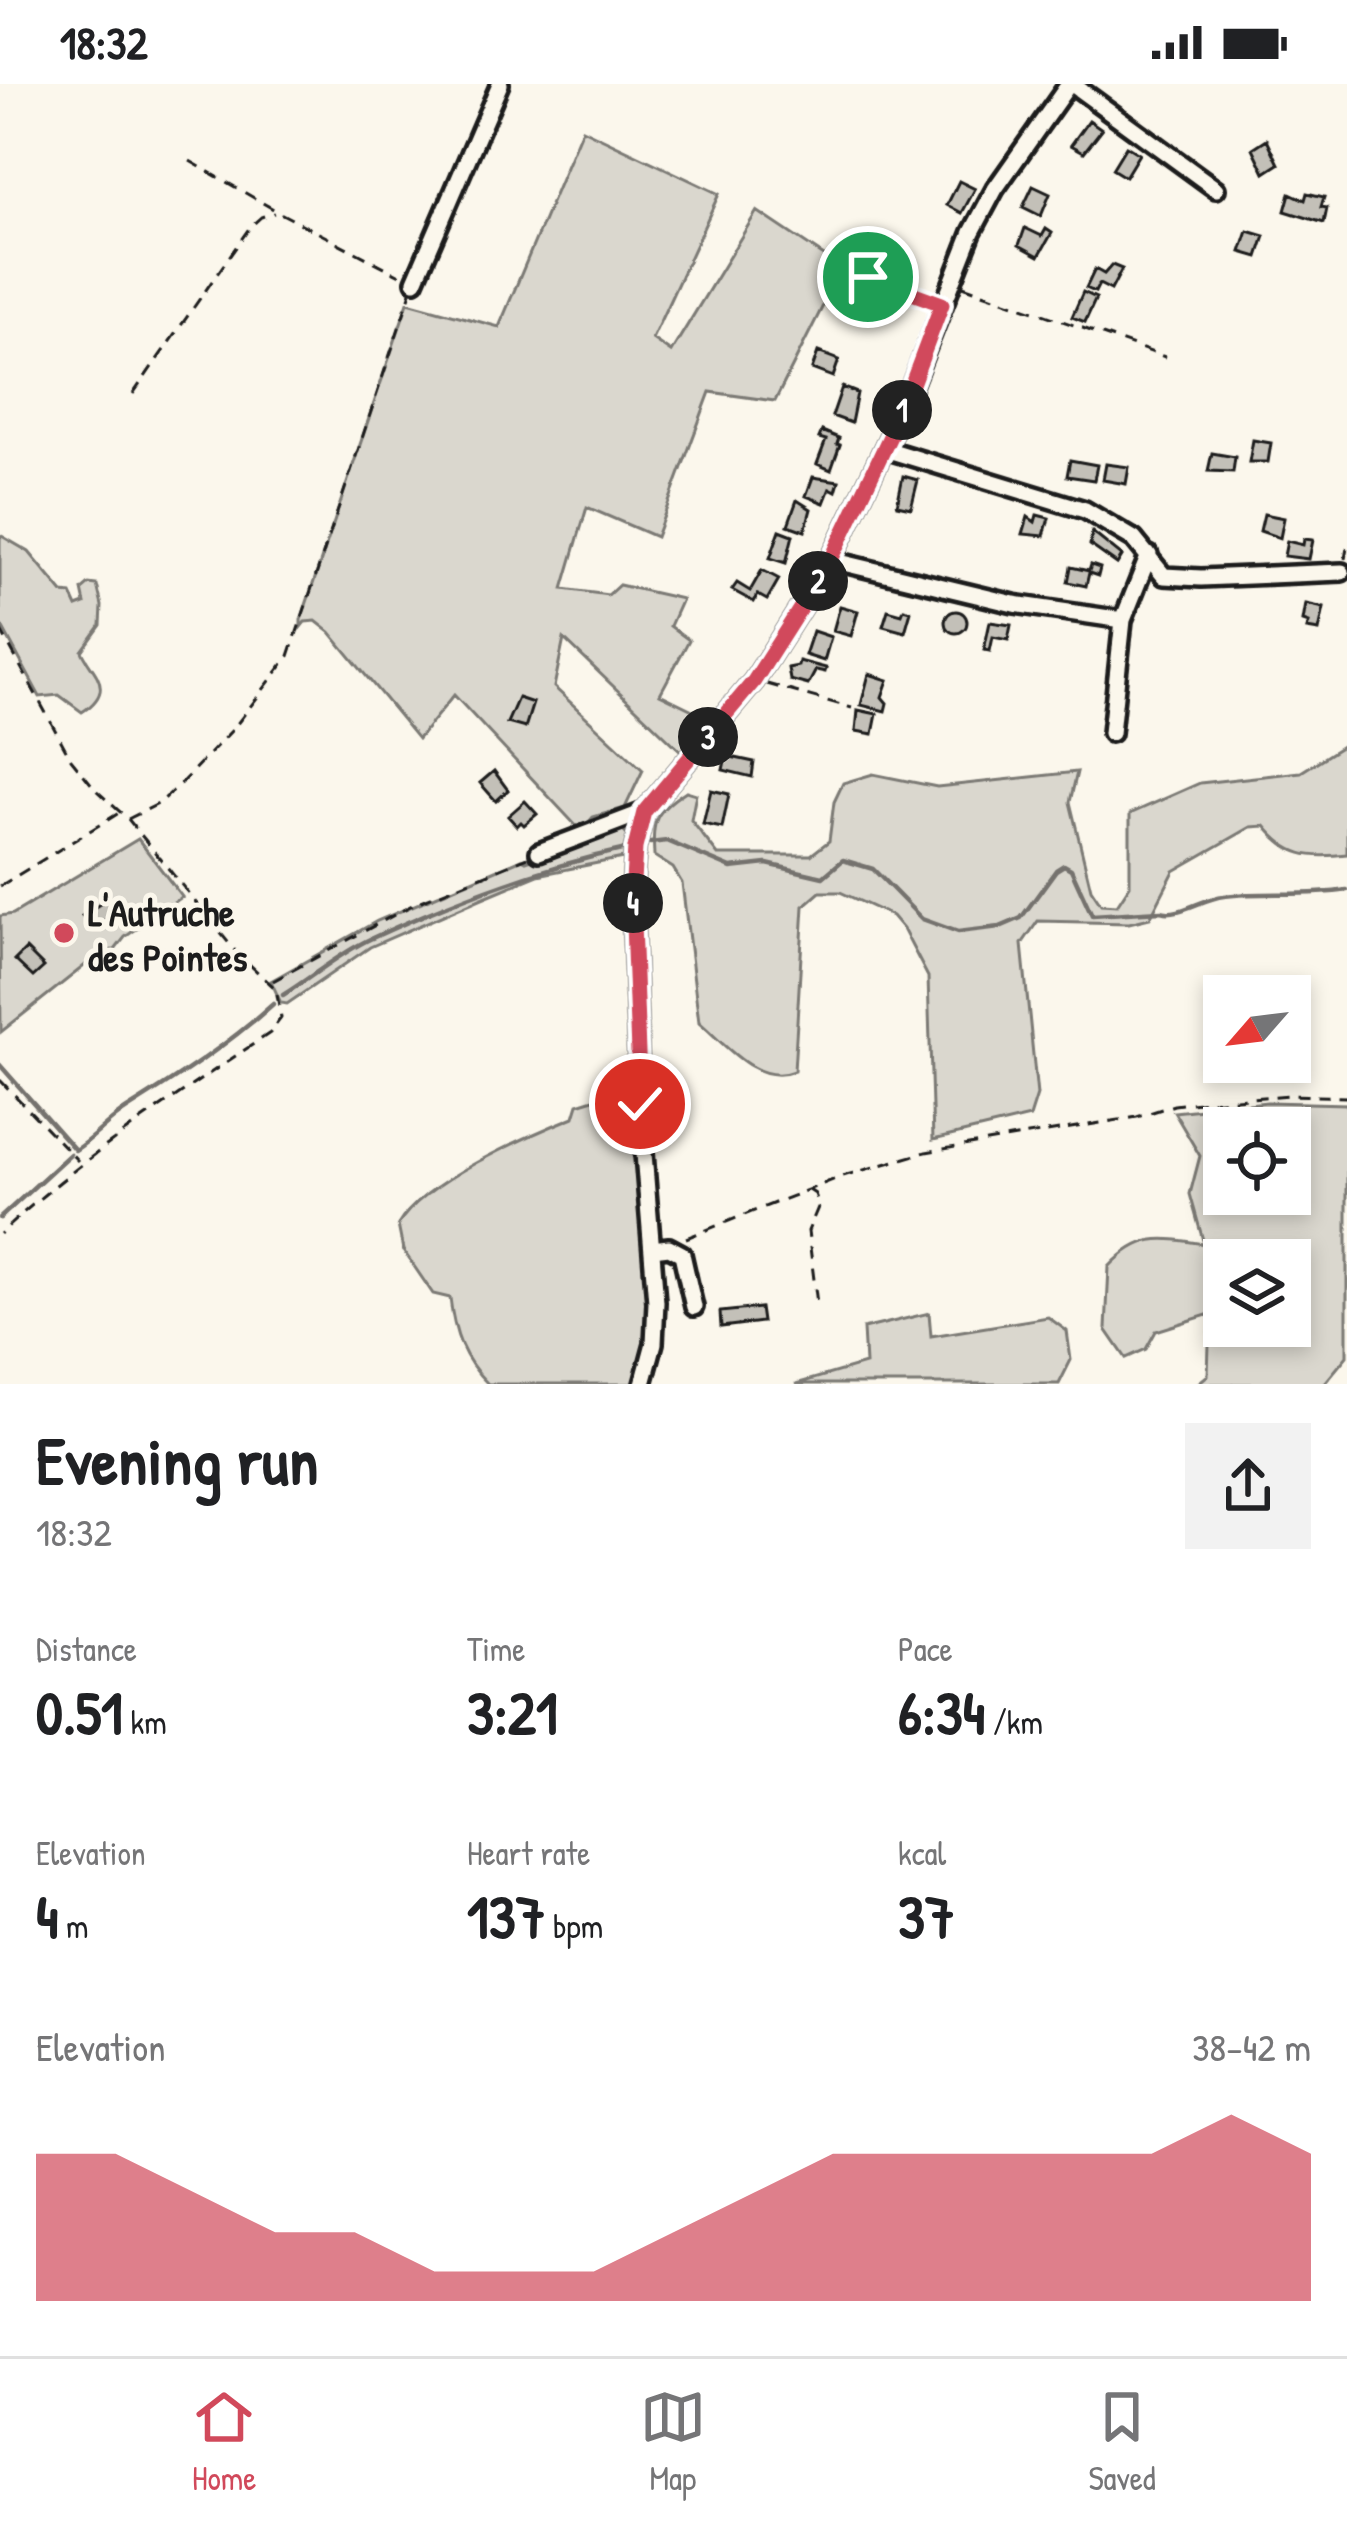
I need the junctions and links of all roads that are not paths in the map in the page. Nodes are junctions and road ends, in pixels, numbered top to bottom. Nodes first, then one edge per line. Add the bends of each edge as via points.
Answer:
1 (500, 84) edge
2 (1070, 84) edge
3 (1216, 189) dead end
4 (415, 281) road end
5 (885, 449) junction
6 (1149, 555) junction
7 (831, 560) junction
8 (1342, 572) dead end
9 (1123, 620) junction
10 (1111, 733) dead end
11 (644, 812) junction
12 (539, 852) road end
13 (660, 1248) junction
14 (694, 1307) dead end
15 (644, 1384) edge

1 - 4 street
2 - 3 street
2 - 5 street via 995,189
5 - 6 street via 1085,510
5 - 7 street
6 - 8 street via 1164,576
6 - 9 street
7 - 9 street via 1014,604
7 - 11 street via 754,681
9 - 10 street
11 - 12 street
11 - 13 street via 632,898 640,1104
13 - 14 street via 684,1258
13 - 15 street

